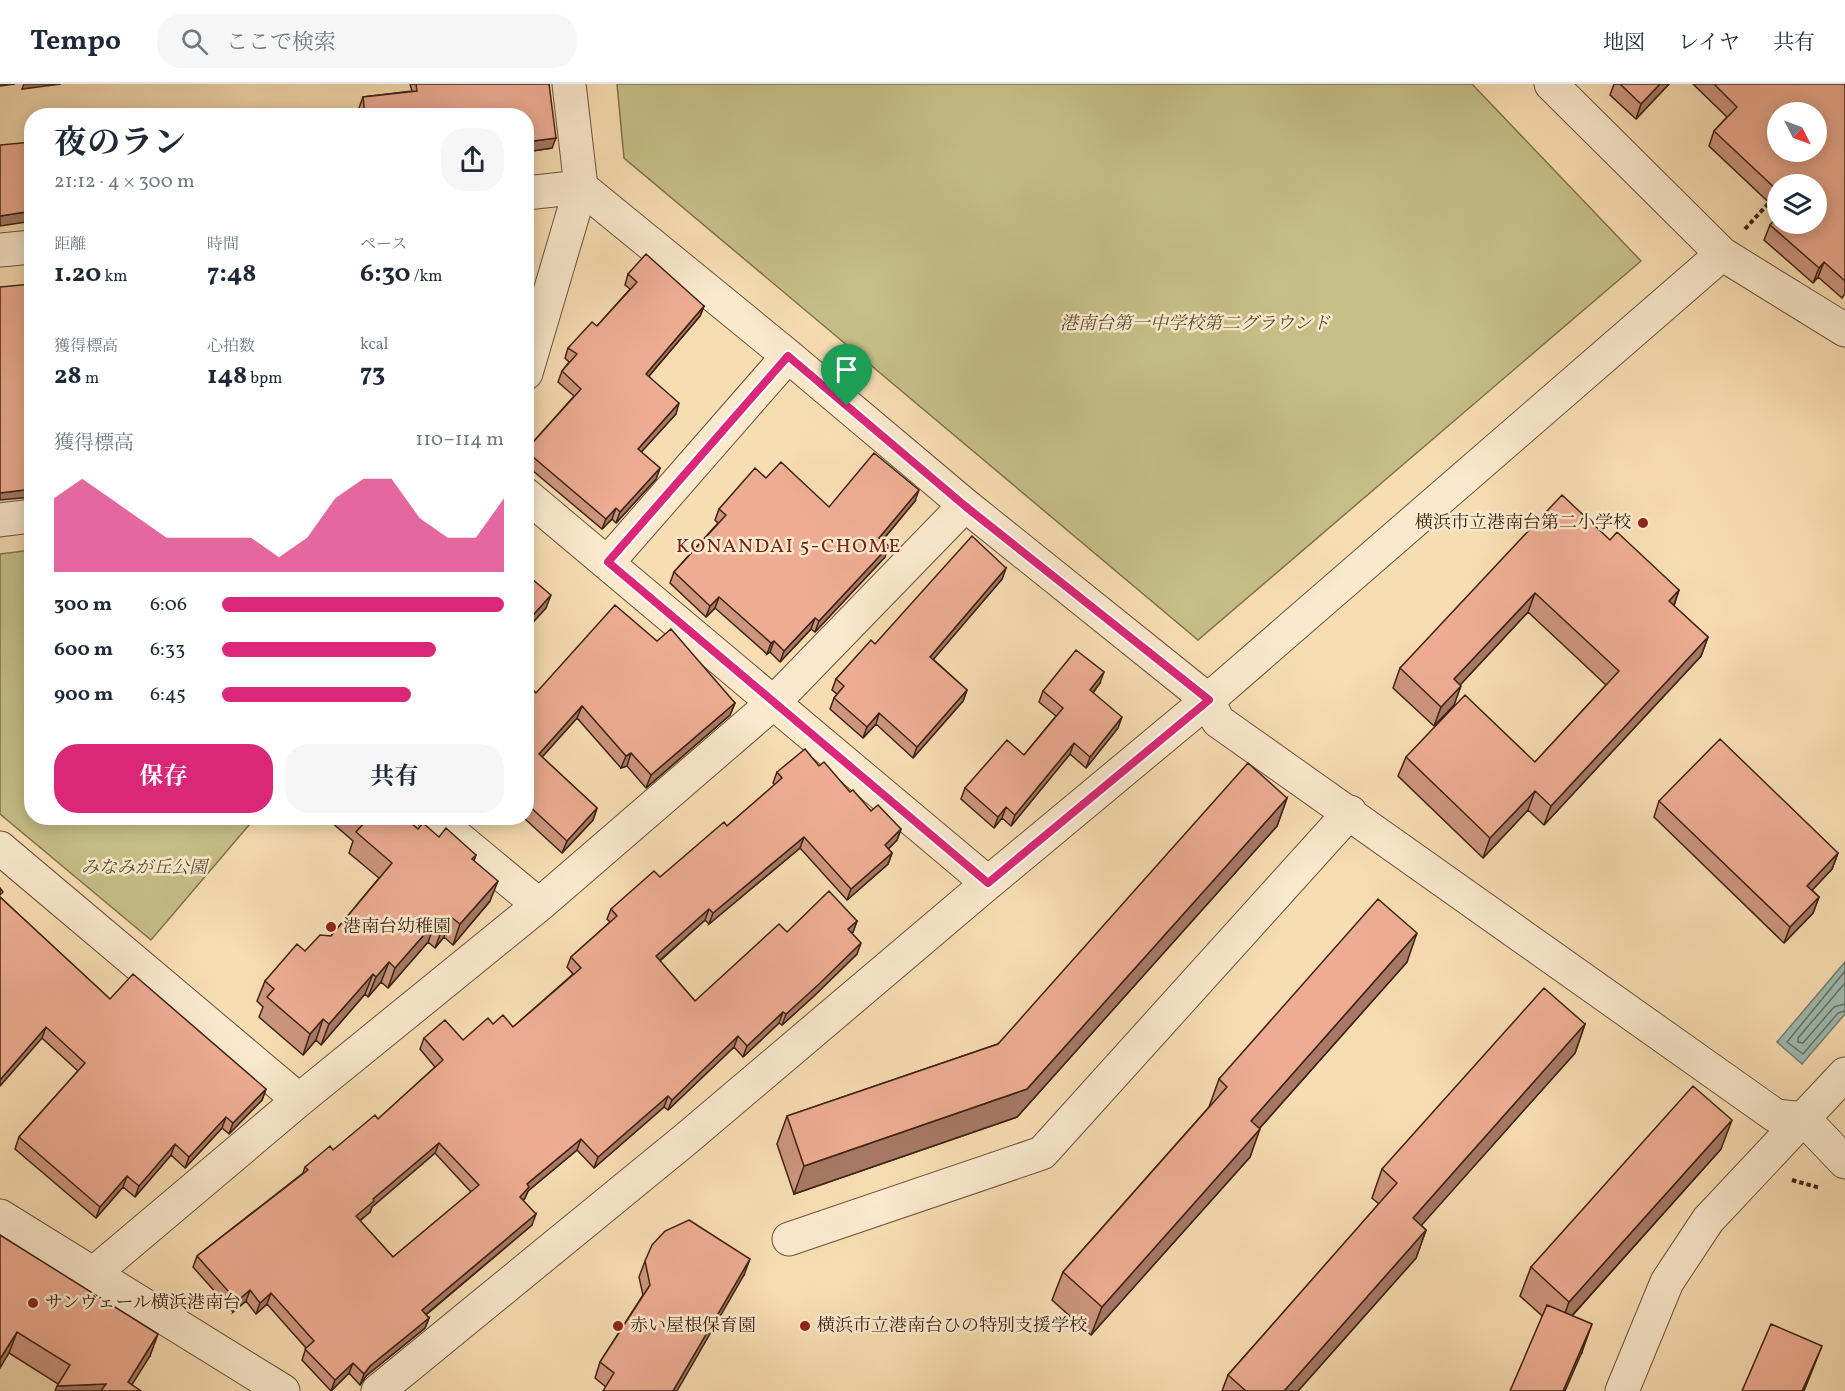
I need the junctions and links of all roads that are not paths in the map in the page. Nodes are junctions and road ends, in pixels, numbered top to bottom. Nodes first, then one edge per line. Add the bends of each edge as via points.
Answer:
1 (569, 84) edge
2 (1551, 84) edge
3 (581, 187) junction
4 (534, 192) edge
5 (24, 248) edge
6 (0, 250) edge
7 (1722, 254) junction
8 (1845, 330) edge
9 (534, 346) edge
10 (788, 356) junction
11 (534, 502) edge
12 (965, 506) junction
13 (24, 517) edge
14 (0, 520) edge
15 (608, 562) junction
16 (1209, 700) junction
17 (773, 703) junction
18 (1350, 812) junction
19 (442, 825) edge
20 (0, 848) edge
21 (988, 883) junction
22 (539, 905) junction
23 (1845, 1074) edge
24 (299, 1100) junction
25 (1804, 1119) junction
26 (1845, 1162) edge
27 (0, 1216) edge
28 (789, 1239) dead end
29 (94, 1273) junction
30 (283, 1391) edge
31 (378, 1391) edge
32 (1622, 1391) edge

1 - 3 street
2 - 7 street
3 - 4 street
3 - 9 street
3 - 10 street
5 - 6 street
7 - 8 street
7 - 16 street
10 - 12 street
10 - 15 street
11 - 15 street
12 - 16 street
12 - 17 street
13 - 14 street
15 - 17 street
16 - 18 street via 1218,721
16 - 21 street
17 - 21 street
17 - 22 street
18 - 25 street via 1776,1116
18 - 28 street via 1042,1153
19 - 22 street
20 - 24 street
21 - 31 street
22 - 24 street
23 - 25 street
24 - 29 street
25 - 26 street
25 - 32 street via 1708,1220 1667,1282
27 - 29 street
29 - 30 street

